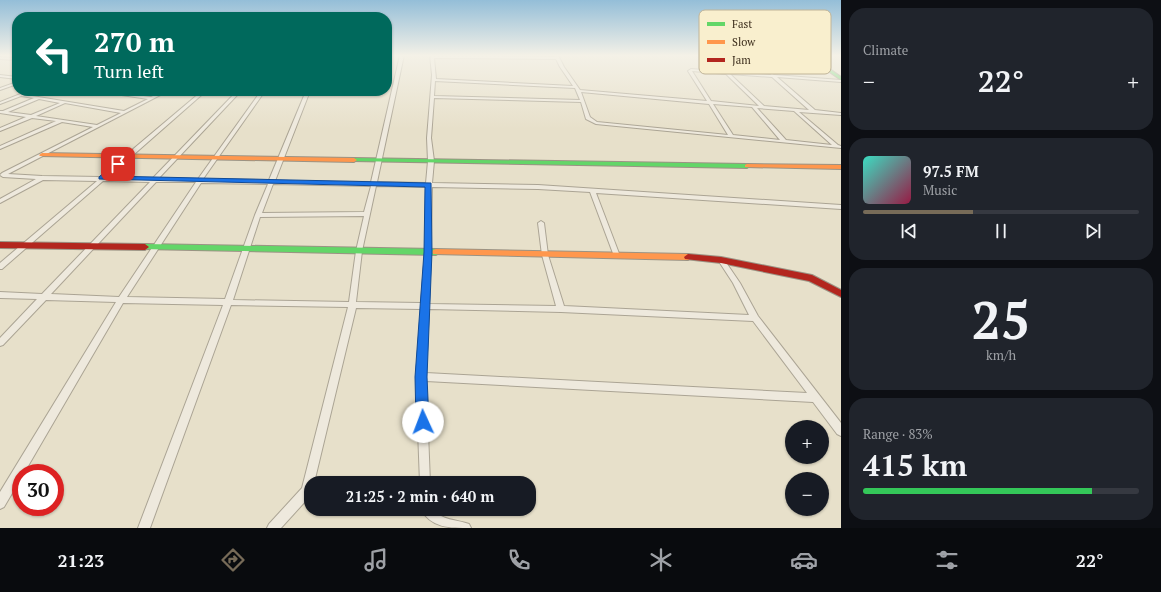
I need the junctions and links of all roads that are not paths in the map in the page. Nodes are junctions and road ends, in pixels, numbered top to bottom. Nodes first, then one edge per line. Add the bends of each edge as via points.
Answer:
1 (397, 80) edge
2 (434, 80) joint
3 (571, 80) edge
4 (696, 80) edge
5 (736, 80) edge
6 (777, 80) edge
7 (12, 85) edge
8 (0, 89) edge
9 (578, 89) junction
10 (18, 96) edge
11 (27, 96) edge
12 (135, 96) edge
13 (155, 96) edge
14 (198, 96) edge
15 (235, 96) edge
16 (258, 96) edge
17 (306, 96) edge
18 (432, 97) junction
19 (39, 98) junction
20 (151, 98) junction
21 (583, 101) junction
22 (66, 102) junction
23 (0, 103) edge
24 (711, 103) junction
25 (753, 106) junction
26 (763, 107) junction
27 (796, 110) junction
28 (1, 112) edge
29 (126, 112) junction
30 (814, 112) junction
31 (841, 114) edge
32 (32, 116) junction
33 (61, 121) junction
34 (98, 126) junction
35 (0, 130) edge
36 (732, 137) junction
37 (784, 142) junction
38 (839, 146) edge
39 (0, 148) edge
40 (42, 155) junction
41 (126, 157) junction
42 (176, 157) junction
43 (215, 158) junction
44 (281, 158) junction
45 (380, 161) junction
46 (431, 161) junction
47 (841, 167) edge
48 (2, 175) edge
49 (42, 178) junction
50 (102, 178) junction
51 (155, 179) junction
52 (200, 180) junction
53 (271, 181) junction
54 (375, 184) junction
55 (429, 185) junction
56 (592, 190) junction
57 (0, 201) edge
58 (841, 207) edge
59 (368, 214) junction
60 (258, 215) junction
61 (541, 223) dead end
62 (0, 245) edge
63 (24, 246) junction
64 (90, 247) junction
65 (155, 248) junction
66 (247, 249) junction
67 (360, 251) junction
68 (428, 252) junction
69 (545, 255) junction
70 (617, 256) junction
71 (721, 260) junction
72 (0, 267) edge
73 (841, 294) edge
74 (0, 295) edge
75 (44, 297) junction
76 (121, 300) junction
77 (228, 303) junction
78 (352, 306) junction
79 (426, 306) junction
80 (561, 309) junction
81 (755, 318) junction
82 (0, 343) edge
83 (421, 377) junction
84 (815, 398) junction
85 (841, 431) edge
86 (425, 476) edge
87 (0, 503) edge
88 (430, 516) edge
89 (144, 528) edge
90 (273, 528) edge
91 (465, 528) edge

1 - 45 street
2 - 9 street
2 - 18 street
3 - 9 street
4 - 24 street
5 - 26 street
6 - 30 street
7 - 8 street
9 - 21 street
9 - 24 street
10 - 23 street
11 - 19 street
12 - 20 street
13 - 20 street
14 - 41 street
15 - 42 street
16 - 43 street
17 - 44 street
18 - 21 street
18 - 46 street via 429,138
19 - 22 street
19 - 28 street
20 - 29 street
21 - 36 street via 588,118 596,123
22 - 29 street
22 - 32 street
24 - 25 street
24 - 36 street
25 - 26 street
25 - 37 street
26 - 27 street
27 - 30 street
27 - 38 street
28 - 32 street
29 - 34 street
30 - 31 street
32 - 33 street
32 - 35 street
33 - 34 street
33 - 39 street
34 - 40 street
36 - 37 street
37 - 38 street
40 - 41 street
40 - 48 street
41 - 42 street
41 - 50 street
42 - 43 street
42 - 51 street
43 - 44 street
43 - 52 street
44 - 45 street
44 - 53 street
45 - 46 street
45 - 54 street
46 - 47 street
46 - 55 street
48 - 49 street
49 - 50 street
49 - 57 street
50 - 51 street
50 - 63 street
51 - 52 street
51 - 64 street
52 - 53 street
52 - 65 street
53 - 54 street
53 - 60 street
54 - 55 street
54 - 59 street
55 - 56 street
55 - 68 street
56 - 58 street
56 - 70 street
59 - 60 street
59 - 67 street
60 - 66 street
61 - 69 street
62 - 63 street
63 - 64 street
63 - 72 street
64 - 65 street
64 - 75 street
65 - 66 street
65 - 76 street
66 - 67 street
66 - 77 street
67 - 68 street
67 - 78 street
68 - 69 street
68 - 79 street
69 - 70 street
69 - 80 street
70 - 71 street via 672,256
71 - 73 street via 812,278
71 - 81 street
74 - 75 street
75 - 76 street
75 - 82 street
76 - 77 street
76 - 87 street
77 - 78 street
77 - 89 street
78 - 79 street
78 - 90 street via 307,491
79 - 80 street
79 - 83 street
80 - 81 street
81 - 84 street
83 - 84 street
83 - 86 street
84 - 85 street
88 - 91 street via 434,520

